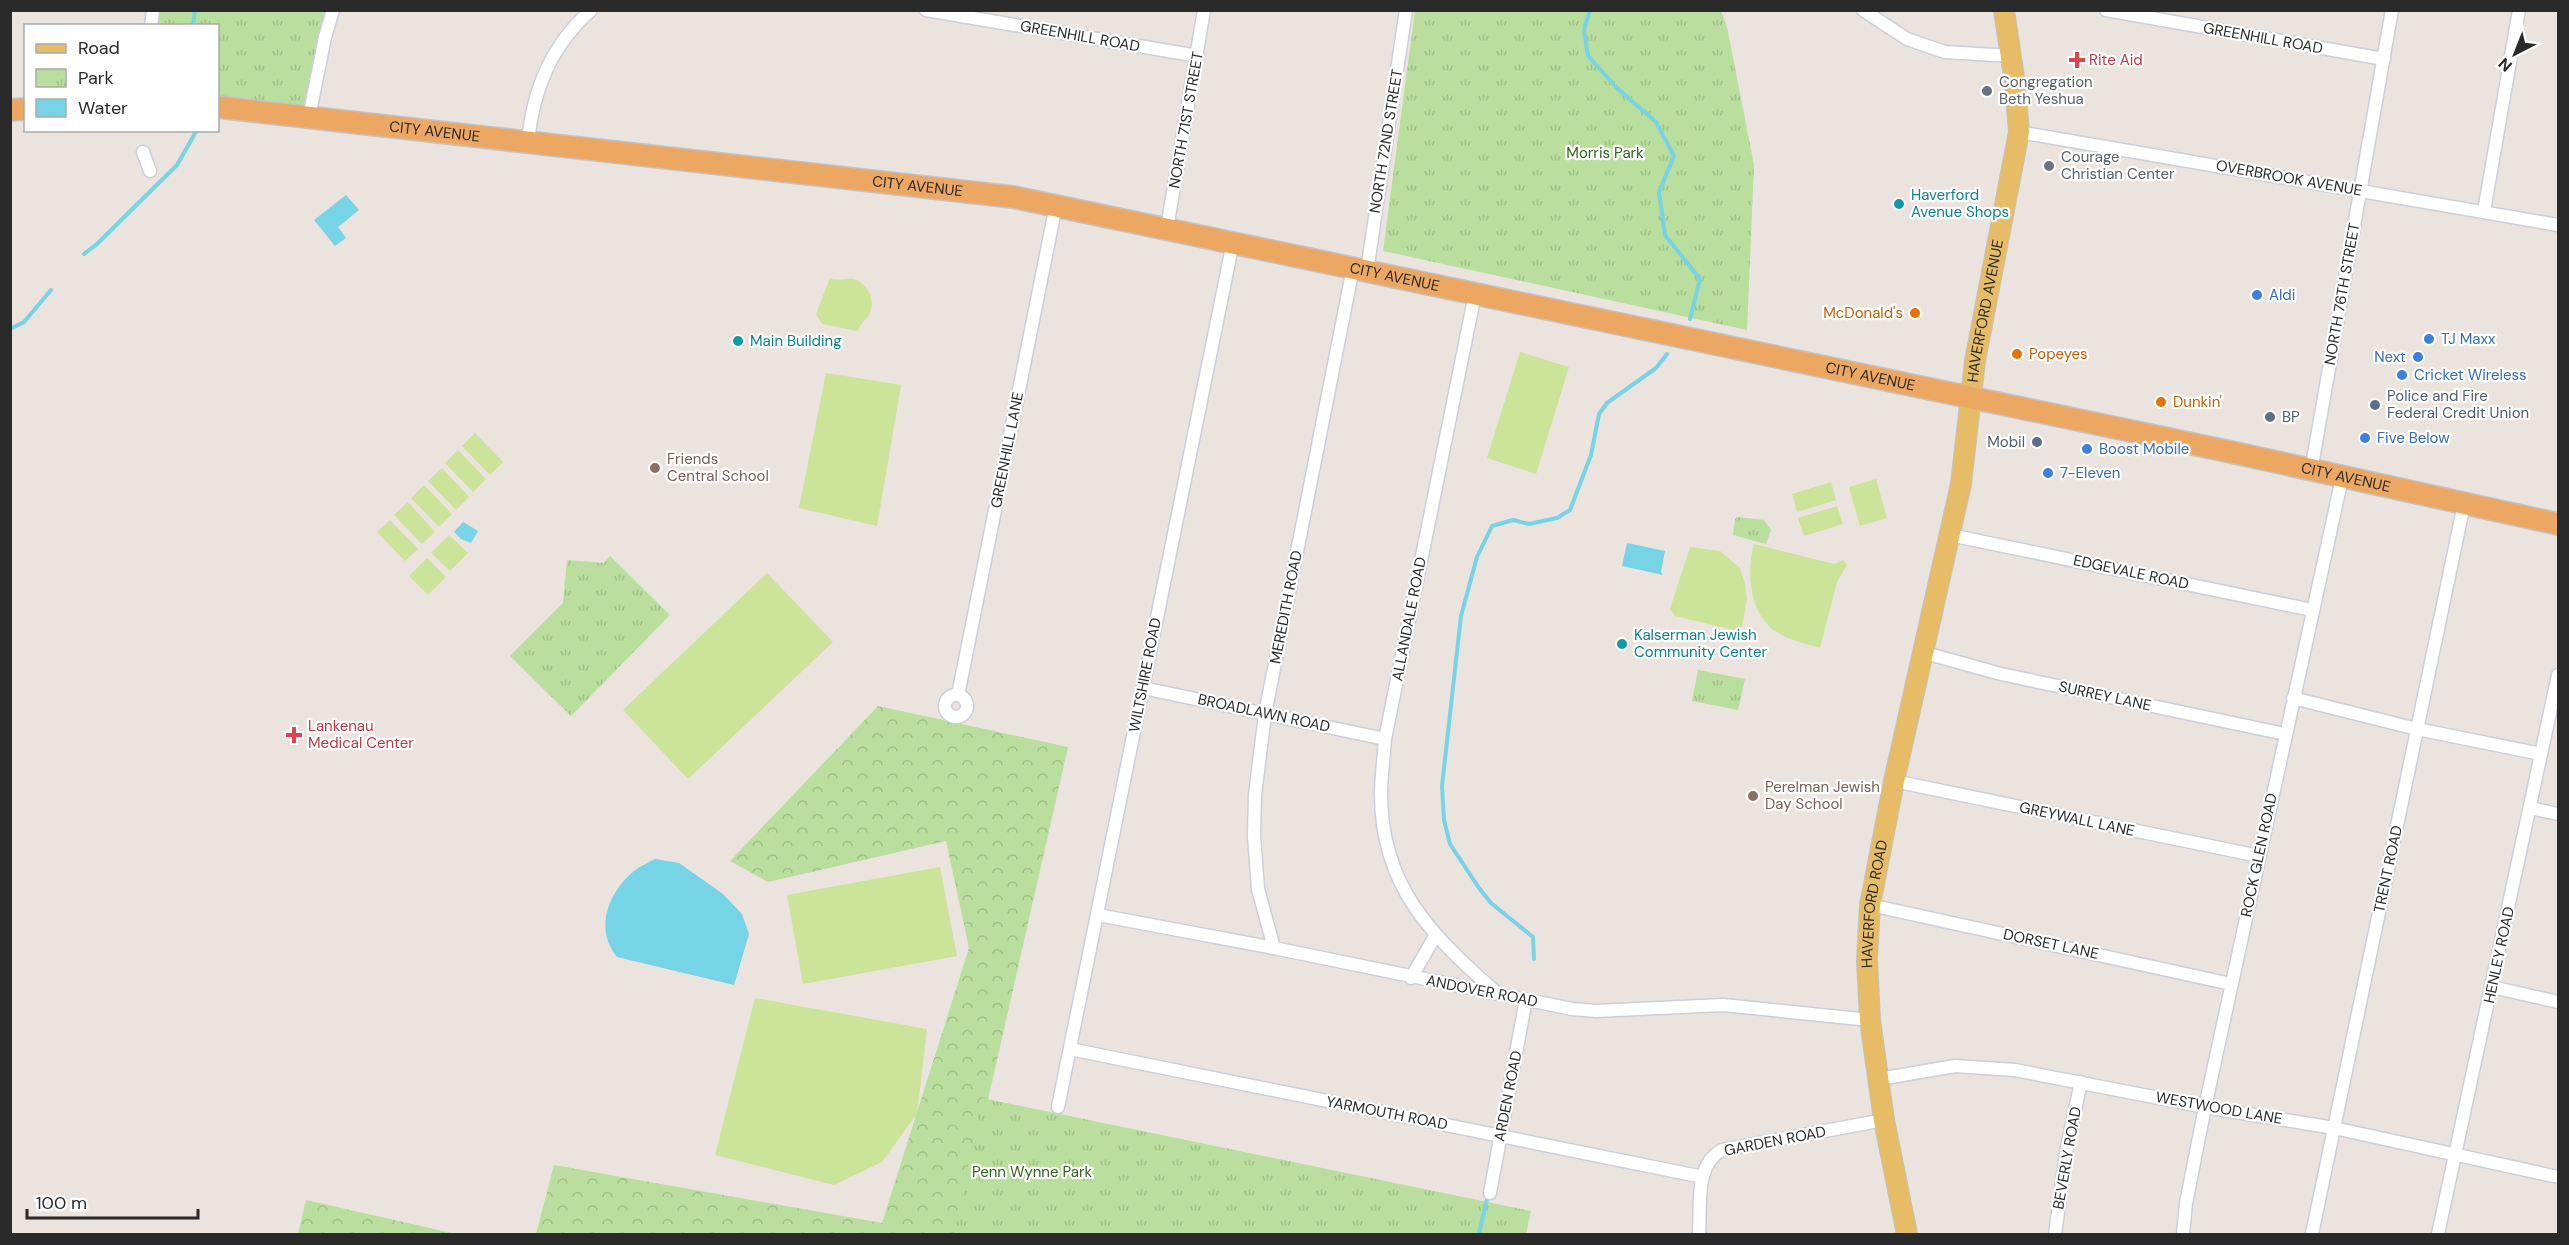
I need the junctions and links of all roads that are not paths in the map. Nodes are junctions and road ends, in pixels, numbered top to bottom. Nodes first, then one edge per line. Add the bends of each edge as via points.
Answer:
1 (333, 10) edge
2 (591, 10) edge
3 (926, 10) edge
4 (1204, 10) edge
5 (1406, 10) edge
6 (1863, 10) edge
7 (2004, 10) edge
8 (2106, 10) edge
9 (2392, 10) edge
10 (2519, 10) edge
11 (1198, 56) junction
12 (2011, 56) junction
13 (2384, 59) junction
14 (219, 107) edge
15 (309, 117) junction
16 (2019, 132) junction
17 (528, 142) junction
18 (143, 152) dead end
19 (150, 171) dead end
20 (2360, 191) junction
21 (1056, 205) junction
22 (2484, 211) junction
23 (2559, 225) edge
24 (1167, 228) junction
25 (1233, 242) junction
26 (1360, 269) junction
27 (1475, 294) junction
28 (1970, 399) junction
29 (2310, 471) junction
30 (2342, 477) junction
31 (2464, 504) junction
32 (2559, 524) edge
33 (1950, 535) junction
34 (2312, 610) junction
35 (1925, 653) junction
36 (2558, 681) edge
37 (1143, 688) junction
38 (958, 695) dead end
39 (2293, 698) junction
40 (1265, 714) junction
41 (2417, 729) junction
42 (2285, 734) junction
43 (1385, 739) junction
44 (2541, 754) junction
45 (1894, 781) junction
46 (2530, 808) junction
47 (2559, 814) edge
48 (2259, 856) junction
49 (1870, 905) junction
50 (1098, 915) junction
51 (1435, 936) junction
52 (1274, 948) junction
53 (1411, 978) junction
54 (2231, 984) junction
55 (2492, 987) junction
56 (1498, 994) junction
57 (1526, 999) junction
58 (2559, 1002) edge
59 (1870, 1020) junction
60 (1070, 1049) junction
61 (1879, 1079) junction
62 (2081, 1082) junction
63 (1058, 1107) dead end
64 (2205, 1107) junction
65 (1884, 1120) junction
66 (2334, 1128) junction
67 (1500, 1136) junction
68 (2455, 1155) junction
69 (1703, 1177) junction
70 (2559, 1177) edge
71 (1490, 1193) dead end
72 (1699, 1234) edge
73 (1906, 1234) edge
74 (2055, 1234) edge
75 (2183, 1234) edge
76 (2312, 1234) edge
77 (2438, 1234) edge

1 - 15 street
2 - 17 street via 563,40 543,72 532,107
3 - 11 street, GREENHILL ROAD
4 - 11 street, NORTH 71ST STREET
5 - 26 street, NORTH 72ND STREET
6 - 12 street via 1907,39 1945,52
7 - 12 main road, HAVERFORD AVENUE
8 - 13 street, GREENHILL ROAD
9 - 13 street, NORTH 76TH STREET
10 - 22 street
11 - 24 street, NORTH 71ST STREET
12 - 16 main road, HAVERFORD AVENUE
13 - 20 street, NORTH 76TH STREET
14 - 15 highway, CITY AVENUE
15 - 17 highway, CITY AVENUE
16 - 20 street, OVERBROOK AVENUE
16 - 28 main road, HAVERFORD AVENUE
17 - 21 highway, CITY AVENUE via 979,192
18 - 19 street
20 - 22 street, OVERBROOK AVENUE
20 - 29 street, NORTH 76TH STREET
21 - 24 highway, CITY AVENUE
21 - 38 street, GREENHILL LANE
22 - 23 street, OVERBROOK AVENUE
24 - 25 highway, CITY AVENUE
25 - 26 highway, CITY AVENUE
25 - 37 street, WILTSHIRE ROAD
26 - 27 highway, CITY AVENUE
26 - 40 street, MEREDITH ROAD
27 - 28 highway, CITY AVENUE
27 - 43 street, ALLANDALE ROAD
28 - 29 highway, CITY AVENUE
28 - 33 main road, HAVERFORD ROAD via 1961,484
29 - 30 highway, CITY AVENUE
30 - 31 highway, CITY AVENUE
30 - 34 street, ROCK GLEN ROAD
31 - 32 highway, CITY AVENUE
31 - 41 street, TRENT ROAD
33 - 34 street, EDGEVALE ROAD
33 - 35 main road, HAVERFORD ROAD
34 - 39 street, ROCK GLEN ROAD
35 - 42 street, SURREY LANE via 2001,674
35 - 45 main road, HAVERFORD ROAD
36 - 44 street, HENLEY ROAD
37 - 40 street, BROADLAWN ROAD
37 - 50 street, WILTSHIRE ROAD
39 - 41 street
39 - 42 street, ROCK GLEN ROAD
40 - 43 street, BROADLAWN ROAD
40 - 52 street, MEREDITH ROAD via 1254,836 1258,889
41 - 44 street
41 - 66 street, TRENT ROAD
42 - 48 street, ROCK GLEN ROAD
43 - 51 street, ALLANDALE ROAD via 1381,794 1385,837 1401,887
44 - 46 street, HENLEY ROAD
45 - 48 street, GREYWALL LANE
45 - 49 main road, HAVERFORD ROAD
46 - 47 street
46 - 55 street, HENLEY ROAD
48 - 54 street, ROCK GLEN ROAD
49 - 54 street, DORSET LANE
49 - 59 main road, HAVERFORD ROAD
50 - 52 street, ANDOVER ROAD
50 - 60 street, WILTSHIRE ROAD
51 - 53 street
51 - 56 street, ALLANDALE ROAD
52 - 53 street, ANDOVER ROAD
53 - 56 street, ANDOVER ROAD
54 - 64 street, ROCK GLEN ROAD
55 - 58 street
55 - 68 street, HENLEY ROAD
56 - 57 street, ANDOVER ROAD
57 - 59 street, ANDOVER ROAD via 1596,1011 1723,1005
57 - 67 street, ARDEN ROAD
59 - 61 main road, HAVERFORD ROAD
60 - 63 street, WILTSHIRE ROAD
60 - 67 street, YARMOUTH ROAD
61 - 62 street, WESTWOOD LANE via 1972,1065
61 - 65 main road, HAVERFORD ROAD
62 - 64 street, WESTWOOD LANE
62 - 74 street, BEVERLY ROAD
64 - 66 street, WESTWOOD LANE
64 - 75 street, ROCK GLEN ROAD
65 - 69 street, GARDEN ROAD via 1722,1150 1709,1159
65 - 73 main road, HAVERFORD ROAD
66 - 68 street, WESTWOOD LANE
66 - 76 street, TRENT ROAD
67 - 69 street, YARMOUTH ROAD
67 - 71 street, ARDEN ROAD
68 - 70 street, WESTWOOD LANE
68 - 77 street, HENLEY ROAD
69 - 72 street, GARDEN ROAD

